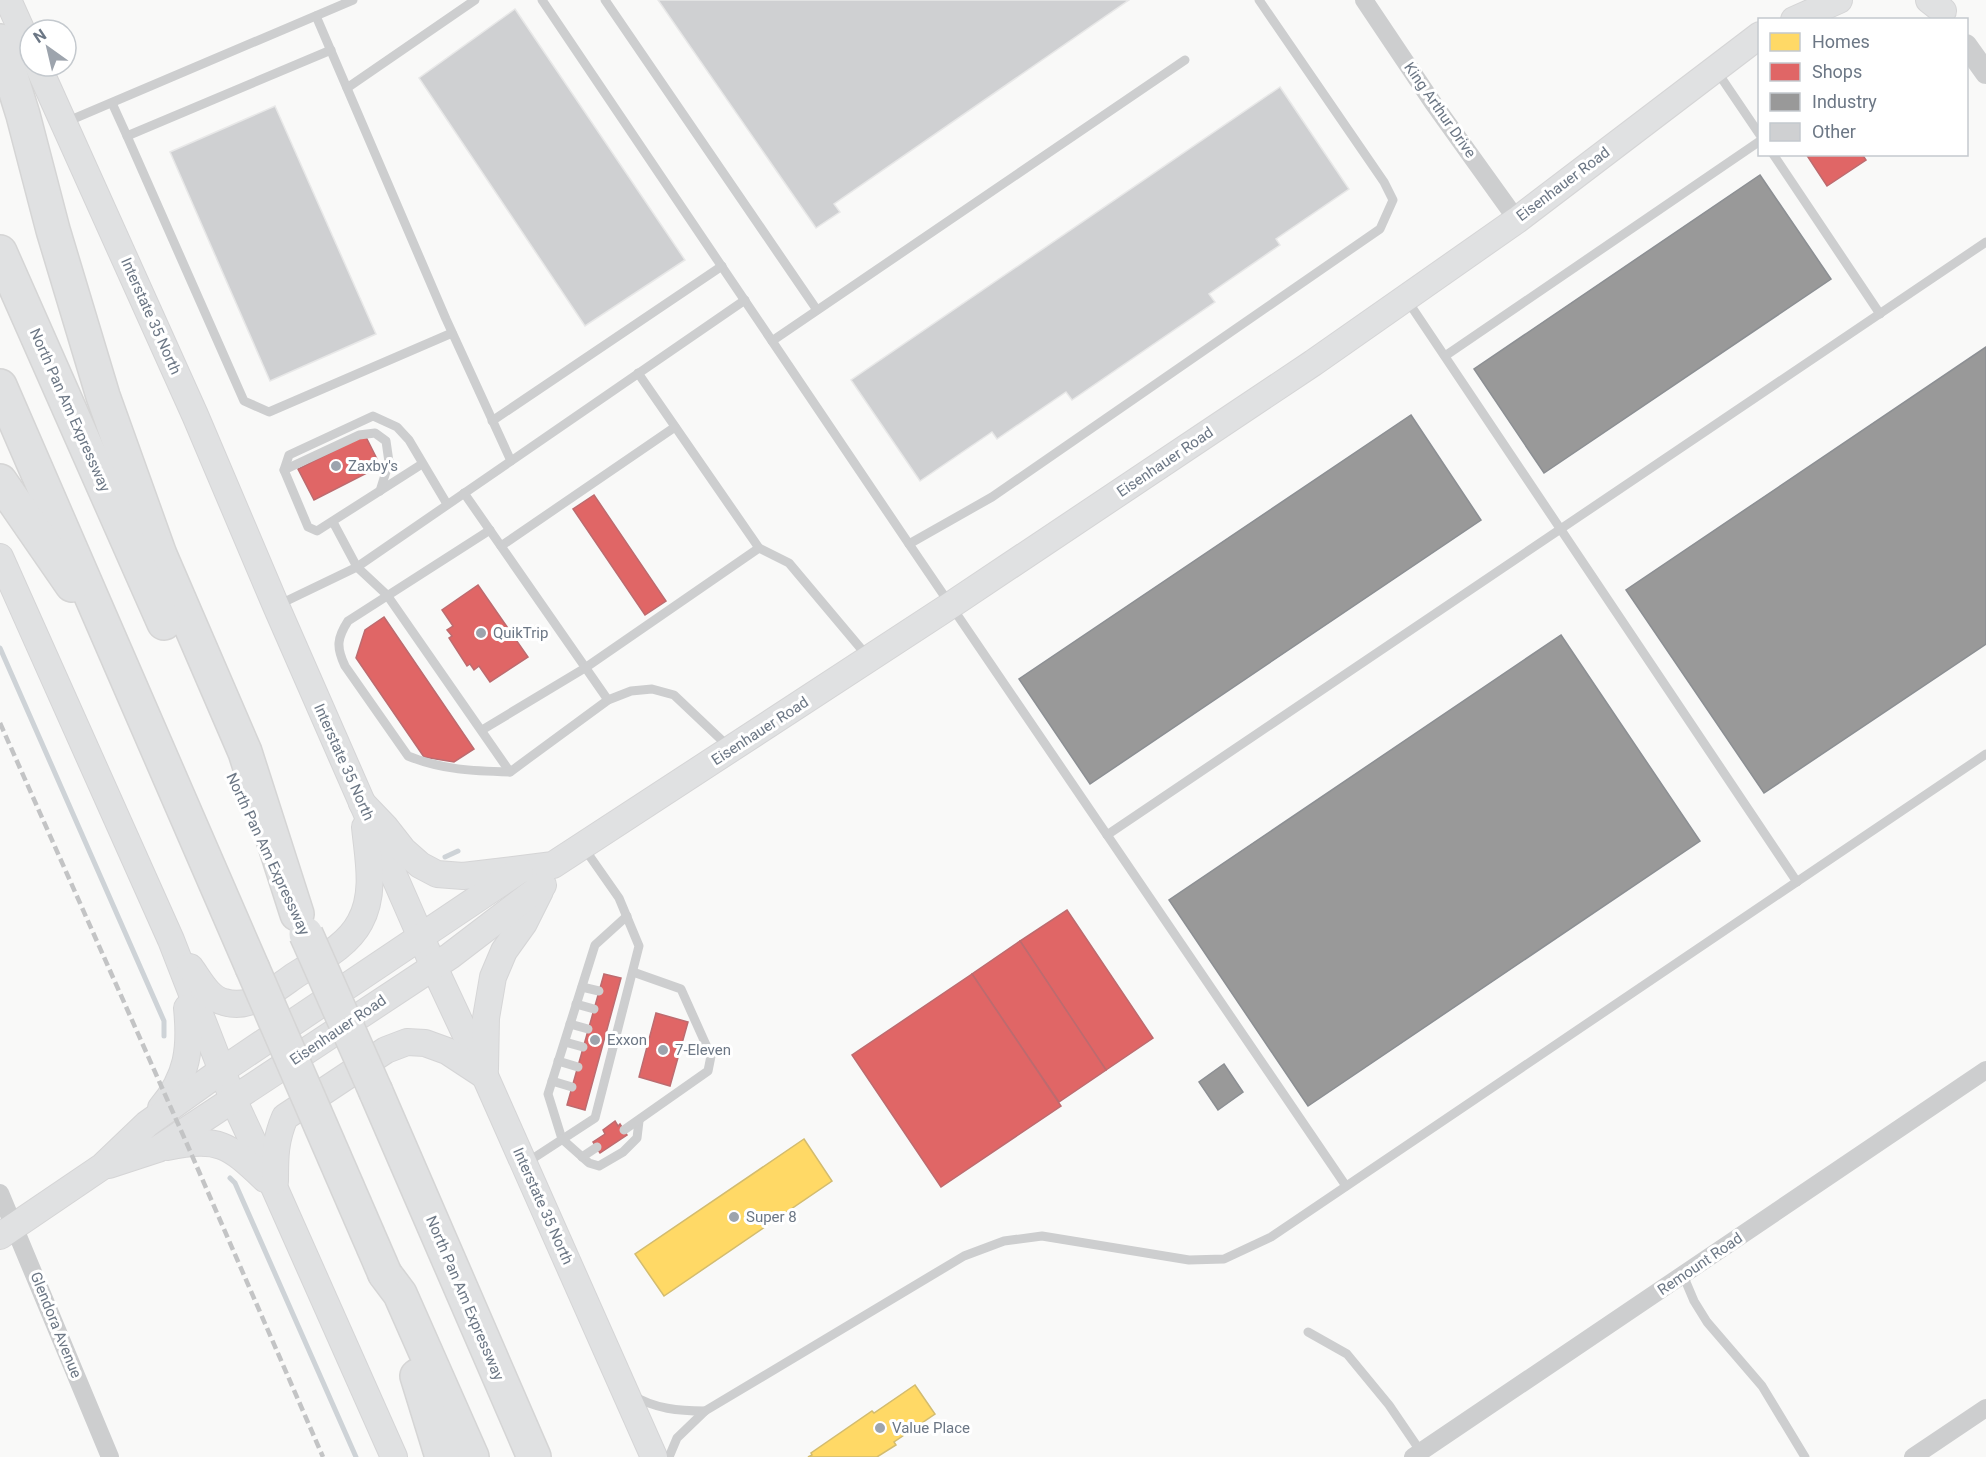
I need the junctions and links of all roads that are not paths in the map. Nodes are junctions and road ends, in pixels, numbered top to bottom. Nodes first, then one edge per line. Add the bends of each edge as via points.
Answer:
1 (8, 0) edge
2 (353, 0) edge
3 (475, 0) edge
4 (542, 0) edge
5 (605, 0) edge
6 (1261, 0) edge
7 (1364, 0) edge
8 (1808, 0) edge
9 (1839, 0) edge
10 (316, 16) junction
11 (1784, 18) edge
12 (1798, 18) edge
13 (18, 22) edge
14 (1757, 37) edge
15 (0, 41) edge
16 (1968, 48) edge
17 (331, 50) junction
18 (1185, 60) dead end
19 (1715, 68) junction
20 (1986, 73) edge
21 (43, 78) edge
22 (347, 88) junction
23 (112, 103) junction
24 (64, 123) junction
25 (1758, 132) edge
26 (127, 136) junction
27 (1758, 142) edge
28 (1774, 156) edge
29 (1517, 220) junction
30 (1986, 242) edge
31 (0, 252) edge
32 (722, 266) junction
33 (1406, 298) junction
34 (745, 300) junction
35 (817, 310) junction
36 (1880, 314) junction
37 (452, 333) junction
38 (772, 341) junction
39 (1445, 356) junction
40 (638, 373) junction
41 (0, 387) edge
42 (492, 421) junction
43 (675, 427) junction
44 (511, 461) junction
45 (422, 464) junction
46 (284, 470) junction
47 (0, 481) edge
48 (380, 491) junction
49 (464, 493) junction
50 (447, 504) junction
51 (333, 522) junction
52 (1561, 529) junction
53 (490, 530) junction
54 (909, 544) junction
55 (501, 546) junction
56 (759, 548) junction
57 (0, 557) edge
58 (357, 567) junction
59 (387, 595) junction
60 (951, 605) junction
61 (276, 606) junction
62 (112, 642) junction
63 (870, 658) junction
64 (585, 668) junction
65 (608, 700) junction
66 (482, 730) junction
67 (731, 749) junction
68 (1986, 754) edge
69 (510, 772) junction
70 (362, 803) junction
71 (1107, 835) junction
72 (582, 845) junction
73 (522, 869) junction
74 (548, 875) junction
75 (1797, 882) junction
76 (627, 916) junction
77 (302, 924) junction
78 (421, 936) junction
79 (171, 940) junction
80 (434, 966) junction
81 (633, 972) junction
82 (582, 987) junction
83 (599, 991) dead end
84 (576, 1004) junction
85 (594, 1009) dead end
86 (570, 1024) junction
87 (588, 1029) dead end
88 (564, 1041) junction
89 (583, 1047) dead end
90 (601, 1052) dead end
91 (611, 1055) junction
92 (558, 1061) junction
93 (578, 1067) dead end
94 (1986, 1070) edge
95 (221, 1071) junction
96 (595, 1073) dead end
97 (485, 1076) junction
98 (606, 1076) junction
99 (552, 1081) junction
100 (572, 1087) dead end
101 (590, 1092) dead end
102 (601, 1096) junction
103 (233, 1099) junction
104 (380, 1103) junction
105 (639, 1121) junction
106 (147, 1124) junction
107 (624, 1130) dead end
108 (562, 1139) junction
109 (597, 1148) dead end
110 (158, 1149) junction
111 (582, 1157) junction
112 (524, 1164) junction
113 (103, 1167) junction
114 (1346, 1186) junction
115 (275, 1189) junction
116 (0, 1193) edge
117 (7, 1231) edge
118 (385, 1274) junction
119 (1683, 1275) junction
120 (1308, 1332) dead end
121 (625, 1391) junction
122 (1986, 1408) edge
123 (705, 1411) junction
124 (1417, 1454) edge
125 (109, 1456) edge
126 (394, 1457) edge
127 (442, 1457) edge
128 (472, 1457) edge
129 (534, 1457) edge
130 (556, 1457) edge
131 (654, 1457) edge
132 (669, 1457) edge
133 (1805, 1457) edge
134 (1913, 1457) edge

1 - 13 main road
2 - 10 lane
3 - 22 lane
4 - 32 lane
5 - 35 lane
6 - 54 lane via 1384,182 1393,200 1380,229 992,497
7 - 29 street, King Arthur Drive
8 - 11 main road
9 - 12 main road
10 - 17 lane
10 - 23 lane
14 - 19 main road, Eisenhauer Road
15 - 77 highway via 104,396 164,565 245,752
16 - 20 street
17 - 22 lane
17 - 26 lane
18 - 35 lane
19 - 25 lane
19 - 29 main road, Eisenhauer Road
21 - 24 main road, Interstate 35 North
22 - 37 lane
23 - 24 lane
23 - 26 lane
24 - 61 main road, Interstate 35 North
26 - 37 lane via 244,401 269,412
27 - 39 lane
28 - 36 lane
29 - 33 main road, Eisenhauer Road
30 - 36 lane
31 - 77 highway, North Pan Am Expressway via 240,796
32 - 34 lane
32 - 42 lane
33 - 39 lane
33 - 60 main road, Eisenhauer Road
34 - 38 lane
34 - 40 lane
35 - 38 lane
36 - 52 lane
37 - 42 lane
38 - 54 lane
39 - 52 lane
40 - 43 lane
40 - 44 lane
41 - 62 highway
42 - 44 lane
43 - 55 lane
43 - 56 lane
44 - 49 lane
45 - 46 lane via 397,427 374,416 290,455
45 - 48 lane
45 - 50 lane
46 - 48 lane via 359,435 375,433 386,441 389,462
46 - 51 lane via 308,527 317,531
47 - 62 highway
48 - 51 lane
49 - 50 lane
49 - 53 lane
50 - 58 lane
51 - 58 lane
52 - 71 lane
52 - 75 lane
53 - 55 lane
53 - 59 lane
54 - 60 lane
55 - 64 lane
56 - 63 lane via 789,562
56 - 64 lane
57 - 79 main road
58 - 59 lane
58 - 61 lane
59 - 66 lane
59 - 69 lane via 348,621 340,634 338,652 345,666 408,756 459,771
60 - 63 main road, Eisenhauer Road
60 - 71 lane
61 - 70 main road, Interstate 35 North
62 - 118 highway, bridge
63 - 67 main road, Eisenhauer Road
64 - 65 lane
64 - 66 lane
65 - 67 lane via 631,691 652,689 674,695
65 - 69 lane
66 - 69 lane
67 - 72 main road, Eisenhauer Road
68 - 75 lane
70 - 73 main road via 403,850 437,874 464,876
70 - 78 main road, Interstate 35 North
70 - 79 main road via 370,879 368,902 353,934 338,947 263,997 239,1005 221,1002 208,993
71 - 114 lane
72 - 74 main road, Eisenhauer Road
72 - 76 lane
73 - 74 main road, Eisenhauer Road
73 - 78 main road, Eisenhauer Road
74 - 80 main road, Eisenhauer Road
74 - 97 main road via 493,977 486,1018
75 - 114 lane
76 - 81 lane via 639,945
76 - 82 lane via 595,945
77 - 104 highway, North Pan Am Expressway, bridge
78 - 80 main road, Interstate 35 North
78 - 95 main road, Eisenhauer Road
79 - 95 main road
79 - 106 main road via 190,1039 184,1070 174,1091
80 - 97 main road, Interstate 35 North
80 - 103 main road, Eisenhauer Road
81 - 91 lane via 621,997 611,1035
81 - 105 lane via 681,989 711,1056 708,1071
82 - 83 lane
82 - 84 lane
84 - 85 lane
84 - 86 lane
86 - 87 lane
86 - 88 lane
88 - 89 lane
88 - 92 lane
90 - 91 lane
91 - 98 lane
92 - 93 lane
92 - 99 lane
94 - 119 street, Remount Road
95 - 103 main road
95 - 106 main road, Eisenhauer Road
96 - 98 lane
97 - 112 main road, Interstate 35 North
97 - 115 main road via 447,1051 425,1043 407,1042 386,1050 285,1117 275,1152
98 - 102 lane
99 - 100 lane
99 - 108 lane via 548,1094
101 - 102 lane
102 - 108 lane via 595,1118
103 - 110 main road, Eisenhauer Road
103 - 115 main road
104 - 129 highway, North Pan Am Expressway
104 - 130 highway via 486,1299
105 - 107 lane
105 - 111 lane via 637,1138 623,1152 599,1166
106 - 113 main road, Eisenhauer Road
108 - 111 lane
108 - 112 lane
109 - 111 lane
110 - 113 main road, Eisenhauer Road
110 - 115 main road via 206,1142 219,1144 242,1157
112 - 121 main road, Interstate 35 North
113 - 117 main road, Eisenhauer Road
114 - 123 lane via 1271,1237 1224,1258 1189,1260 1042,1236 1004,1241 964,1256
115 - 126 main road
116 - 117 street, Glendora Avenue
117 - 125 street, Glendora Avenue
118 - 127 highway
118 - 128 highway via 400,1294
119 - 124 street, Remount Road
119 - 133 lane via 1707,1322 1762,1386
120 - 124 lane via 1347,1353 1389,1405
121 - 123 lane via 665,1408
121 - 131 main road, Interstate 35 North
122 - 134 street
123 - 132 lane via 677,1438

